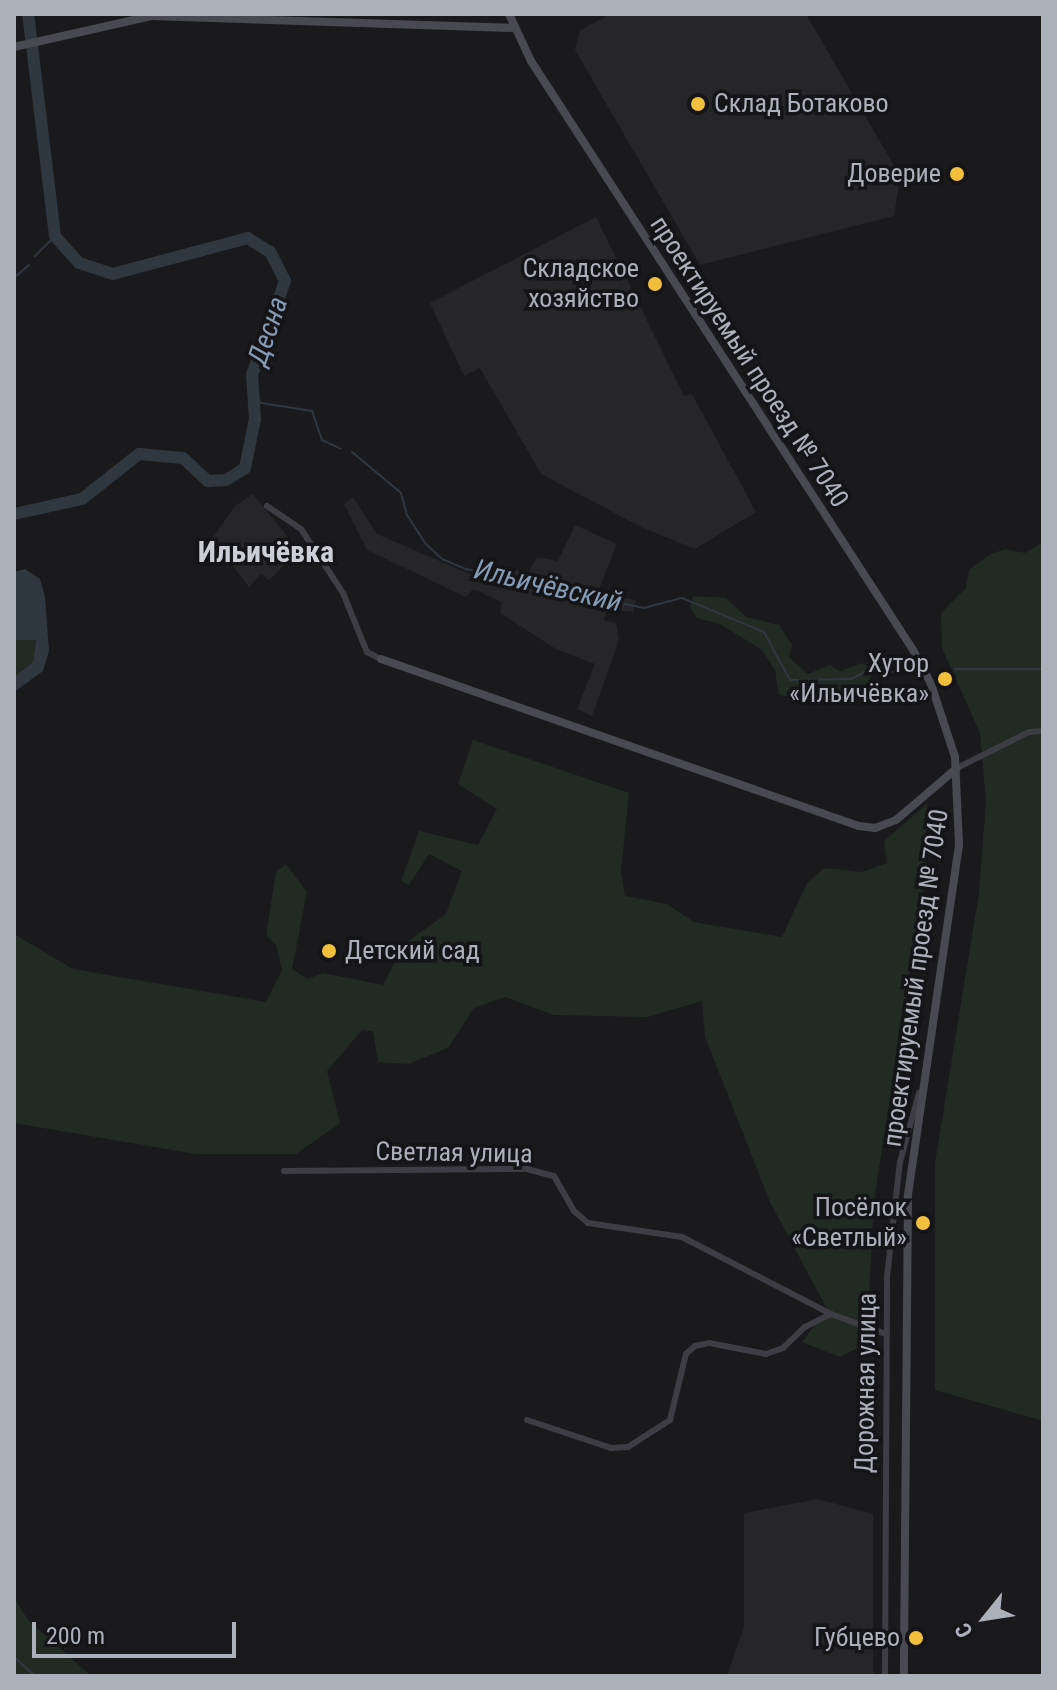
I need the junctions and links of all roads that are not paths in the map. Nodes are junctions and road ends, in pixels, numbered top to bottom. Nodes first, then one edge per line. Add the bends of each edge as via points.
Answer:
1 (509, 14) edge
2 (512, 28) junction
3 (14, 47) edge
4 (267, 506) dead end
5 (381, 659) joint
6 (1043, 731) edge
7 (957, 768) junction
8 (919, 1093) junction
9 (284, 1171) dead end
10 (831, 1314) junction
11 (886, 1334) junction
12 (527, 1420) dead end
13 (885, 1676) edge
14 (904, 1676) edge

1 - 2 main road
2 - 3 main road via 152,16
2 - 7 main road, проектируемый проезд № 7040 via 913,650 944,716
4 - 5 street via 308,538 343,593 367,652
5 - 7 main road via 859,826 875,828 896,820
6 - 7 street via 1029,732
7 - 8 main road, проектируемый проезд № 7040 via 959,845
8 - 11 street, Дорожная улица via 900,1162 891,1225
8 - 14 main road, проектируемый проезд № 7040 via 906,1252
9 - 10 street, Светлая улица via 527,1169 554,1176 574,1211 588,1223 682,1237
10 - 11 street, Светлая улица
10 - 12 street via 766,1354 709,1343 695,1346 686,1354 670,1420 628,1447 611,1448
11 - 13 street, Дорожная улица

